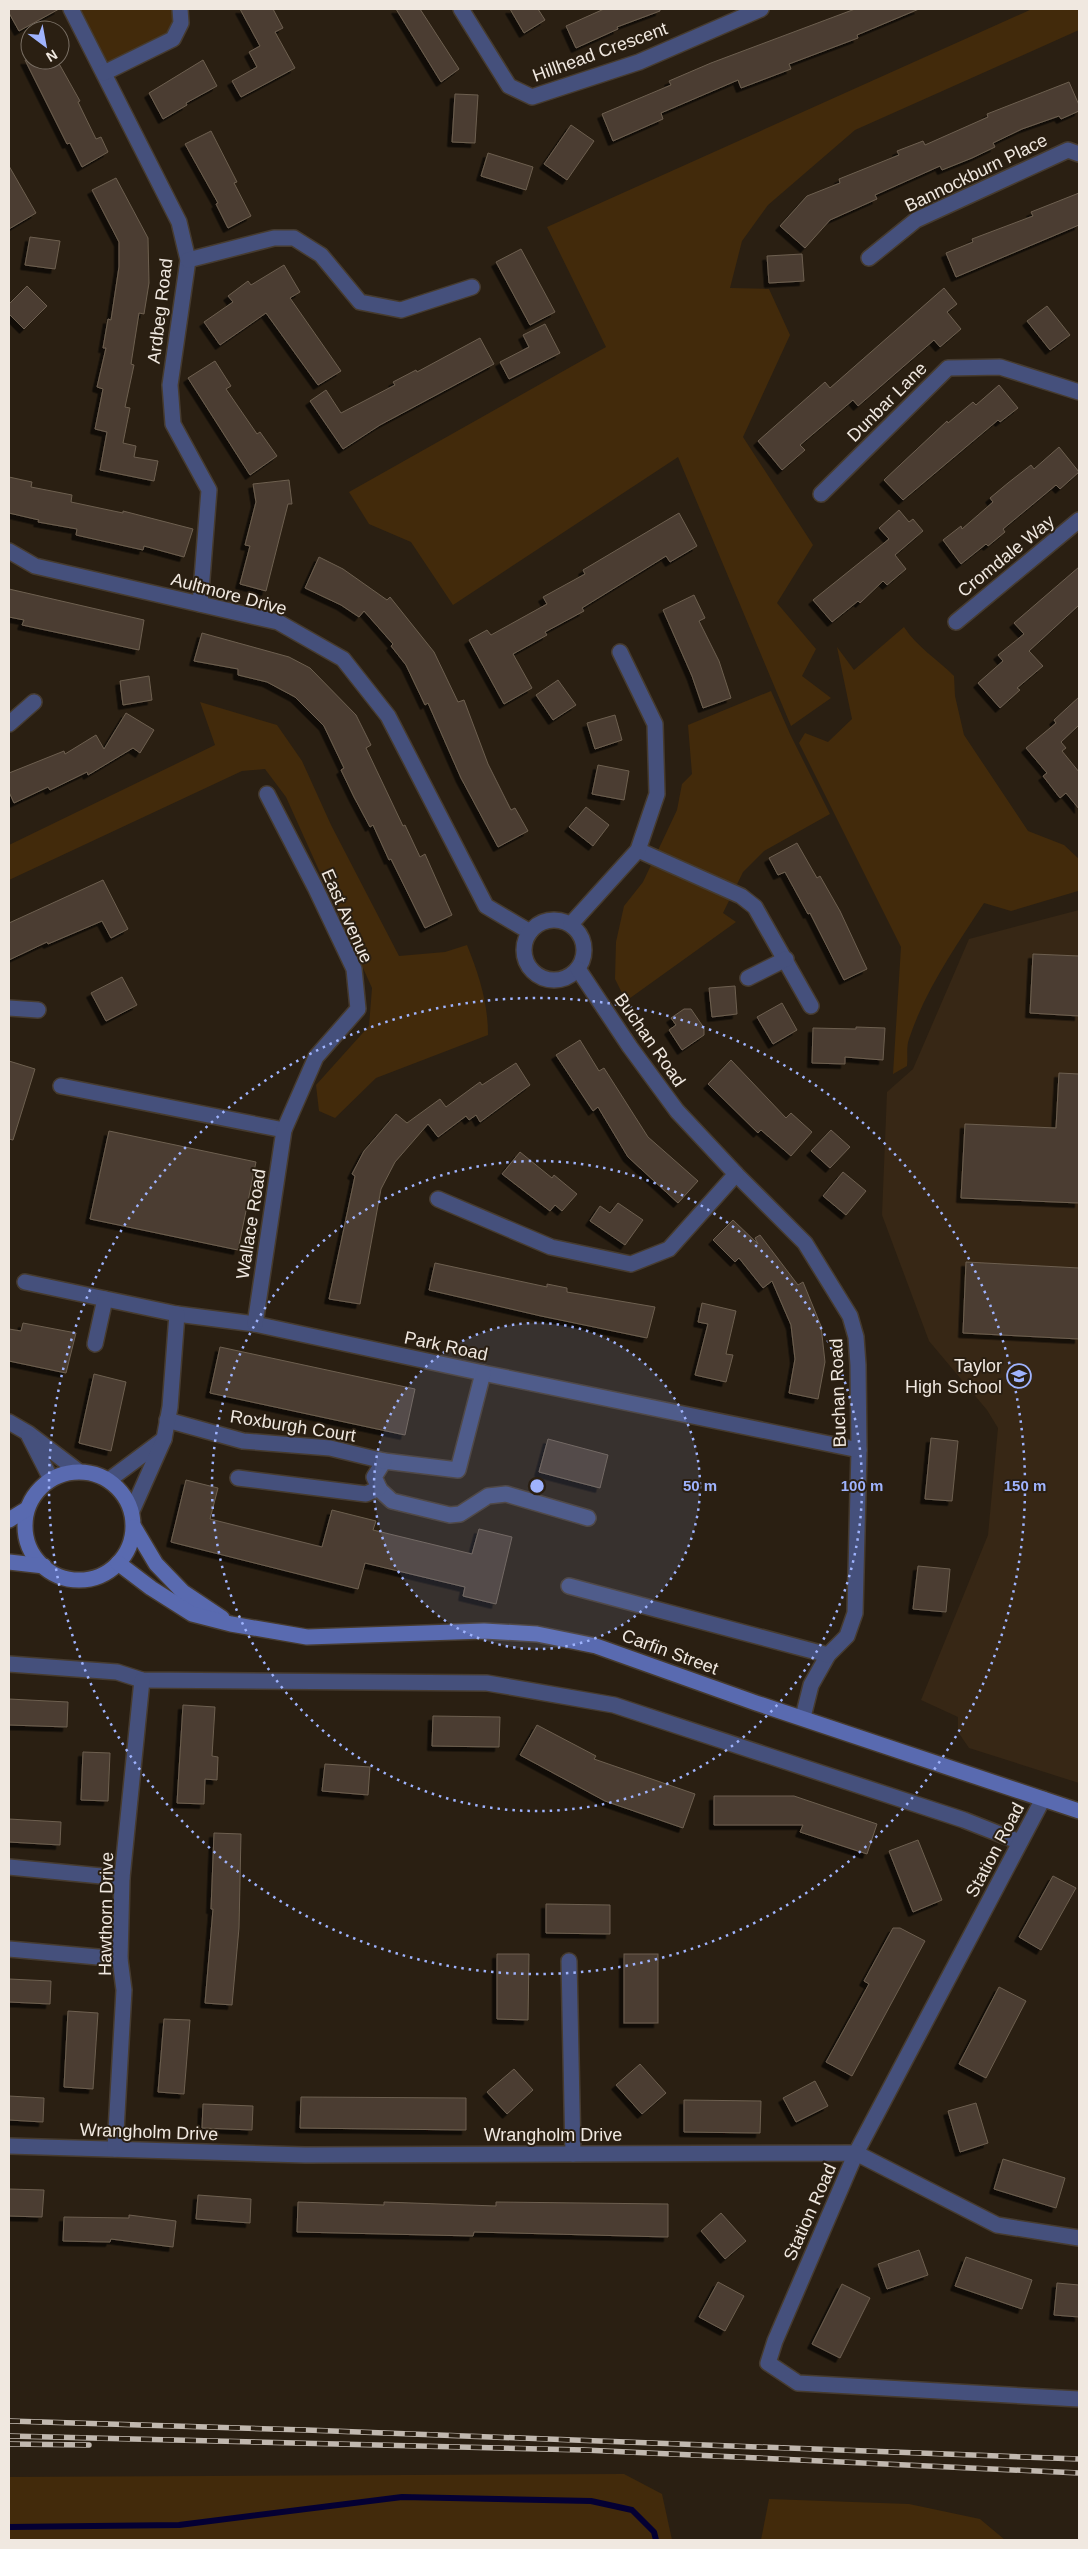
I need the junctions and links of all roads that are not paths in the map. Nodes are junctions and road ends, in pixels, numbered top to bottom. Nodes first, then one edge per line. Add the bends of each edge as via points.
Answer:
1 (71, 9) edge
2 (180, 9) edge
3 (461, 9) edge
4 (761, 9) edge
5 (104, 73) junction
6 (1079, 154) edge
7 (869, 258) dead end
8 (188, 260) junction
9 (472, 287) dead end
10 (1079, 392) edge
11 (821, 494) dead end
12 (1079, 520) edge
13 (9, 552) edge
14 (200, 604) junction
15 (956, 622) dead end
16 (620, 652) dead end
17 (34, 702) dead end
18 (9, 724) edge
19 (267, 794) dead end
20 (638, 850) junction
21 (571, 924) junction
22 (530, 932) junction
23 (786, 959) junction
24 (578, 969) junction
25 (748, 978) dead end
26 (811, 1006) dead end
27 (9, 1008) edge
28 (38, 1010) dead end
29 (61, 1086) dead end
30 (284, 1130) junction
31 (736, 1174) junction
32 (438, 1199) dead end
33 (25, 1282) dead end
34 (105, 1299) junction
35 (177, 1314) junction
36 (255, 1324) junction
37 (95, 1344) dead end
38 (482, 1373) junction
39 (167, 1420) junction
40 (9, 1422) edge
41 (28, 1433) junction
42 (164, 1439) junction
43 (859, 1450) junction
44 (384, 1461) junction
45 (78, 1471) junction
46 (238, 1478) dead end
47 (51, 1479) junction
48 (109, 1480) junction
49 (379, 1488) junction
50 (27, 1509) junction
51 (132, 1511) junction
52 (588, 1518) dead end
53 (9, 1520) edge
54 (134, 1527) junction
55 (9, 1562) edge
56 (118, 1563) junction
57 (44, 1566) junction
58 (569, 1586) dead end
59 (231, 1624) junction
60 (828, 1655) junction
61 (9, 1664) edge
62 (142, 1680) junction
63 (803, 1717) junction
64 (1043, 1799) junction
65 (1079, 1810) edge
66 (1020, 1842) junction
67 (9, 1868) edge
68 (122, 1878) junction
69 (9, 1949) edge
70 (120, 1959) junction
71 (569, 1960) dead end
72 (9, 2146) edge
73 (115, 2150) junction
74 (856, 2153) junction
75 (573, 2154) junction
76 (1079, 2238) edge
77 (1079, 2399) edge

1 - 5 street, Ardbeg Road
2 - 5 street via 181,24 173,39
3 - 4 street, Hillhead Crescent via 509,86 532,97 638,62
5 - 8 street, Ardbeg Road via 179,222
6 - 7 street, Bannockburn Place via 1068,150 916,220
8 - 9 street via 274,238 294,238 321,255 360,302 401,310
8 - 14 street, Ardbeg Road via 170,385 173,424 209,490
10 - 11 street, Dunbar Lane via 1000,367 948,368
12 - 15 street, Cromdale Way
13 - 14 street, Aultmore Drive via 35,566
14 - 22 street, Aultmore Drive via 278,622 343,659 388,716 486,906
16 - 20 street via 655,724 657,794
17 - 18 street
19 - 30 street, East Avenue via 354,969 358,1009 316,1057
20 - 21 street
20 - 23 street via 740,896 755,907
21 - 22 street via 552,919 541,922
21 - 24 street via 585,946
22 - 24 street via 524,949 525,960 539,977 560,980
23 - 25 street
23 - 26 street
24 - 31 street, Buchan Road via 677,1111
27 - 28 street
29 - 30 street
30 - 36 street, Wallace Road
31 - 32 street via 669,1249 631,1264 551,1247
31 - 43 street, Buchan Road via 805,1243 850,1316 856,1337 858,1365
33 - 34 street, Park Road
34 - 35 street, Park Road
34 - 37 street
35 - 36 street, Park Road
35 - 39 street
36 - 38 street, Park Road
38 - 43 street, Park Road
38 - 44 street, Roxburgh Court via 458,1470
39 - 42 street
39 - 44 street, Roxburgh Court via 243,1441 330,1448
40 - 41 street
41 - 45 street
41 - 47 street
42 - 48 street
42 - 51 street
43 - 60 street, Buchan Road via 855,1613 846,1636
44 - 49 street via 374,1478
45 - 47 main road
45 - 48 main road
46 - 49 street via 366,1494
47 - 50 main road via 36,1492
48 - 51 main road via 123,1494
49 - 52 street via 392,1501 450,1515 460,1514 488,1496 506,1494
50 - 53 main road
50 - 57 main road via 26,1538 33,1555
51 - 54 main road
54 - 56 main road via 127,1552
54 - 59 main road, Carfin Street via 156,1564 183,1592
55 - 57 main road
56 - 57 main road via 107,1573 81,1580 62,1578
56 - 59 main road, Carfin Street via 192,1614
58 - 60 street
59 - 63 main road, Carfin Street via 307,1637 484,1631 537,1634 596,1646
60 - 63 street, Buchan Road via 810,1686
61 - 62 street via 117,1672
62 - 66 street via 487,1683 614,1705 964,1820
62 - 68 street, Hawthorn Drive
63 - 64 main road, Carfin Street
64 - 65 main road, Carfin Street
64 - 66 street, Station Road
66 - 74 street, Station Road
67 - 68 street
68 - 70 street, Hawthorn Drive
69 - 70 street
70 - 73 street, Hawthorn Drive via 124,1990
71 - 75 street
72 - 73 street, Wrangholm Drive
73 - 75 street, Wrangholm Drive via 305,2155
74 - 75 street, Wrangholm Drive
74 - 76 street, Wrangholm Drive via 997,2225
74 - 77 street, Station Road via 768,2363 798,2383

